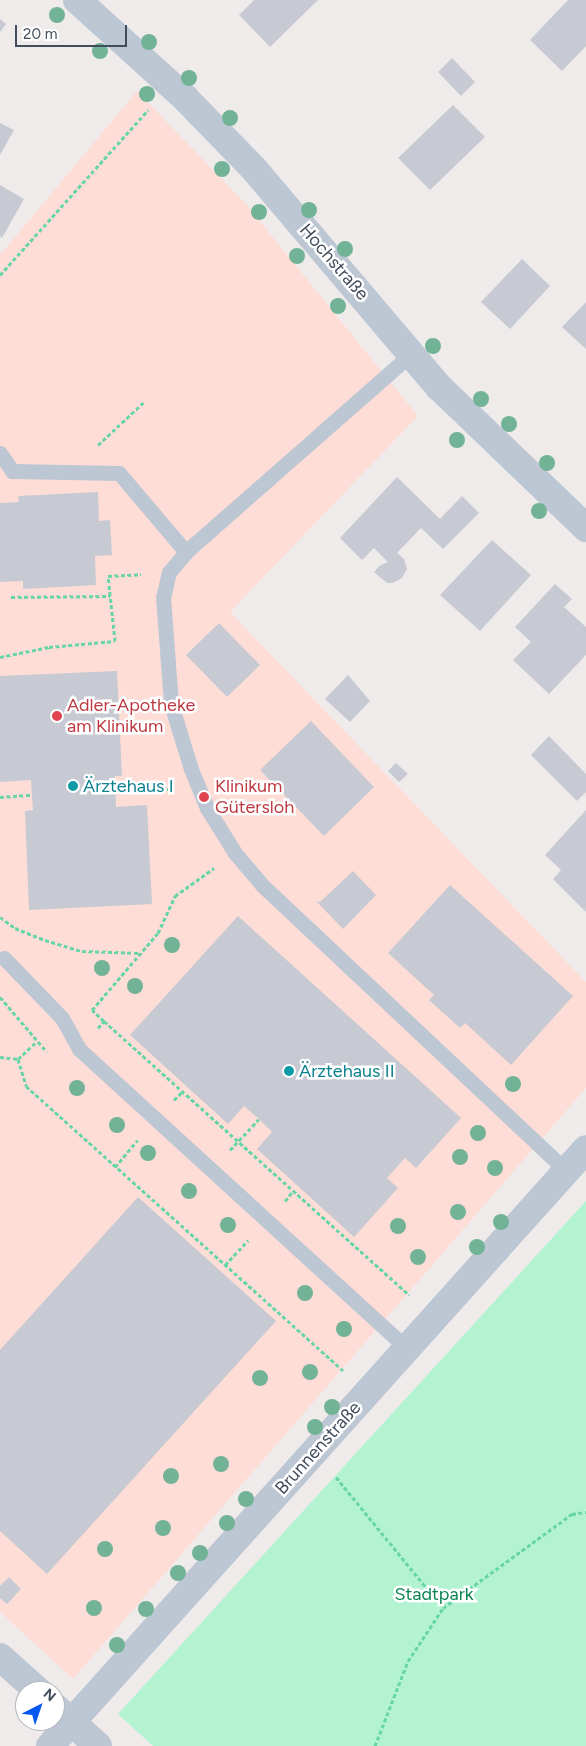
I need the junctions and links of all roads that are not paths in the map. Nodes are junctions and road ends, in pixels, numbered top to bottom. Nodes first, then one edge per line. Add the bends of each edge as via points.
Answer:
1 (77, 0) edge
2 (411, 354) junction
3 (0, 454) edge
4 (586, 528) edge
5 (186, 552) junction
6 (4, 958) dead end
7 (586, 1149) edge
8 (566, 1171) junction
9 (407, 1349) junction
10 (0, 1657) edge
11 (27, 1681) edge
12 (65, 1714) edge
13 (65, 1716) edge
14 (57, 1731) edge
15 (50, 1746) edge
16 (98, 1746) edge

1 - 2 street, Hochstraße via 171,84 254,169
2 - 4 street, Hochstraße via 439,387
2 - 5 lane
3 - 5 lane via 12,471 119,473
5 - 8 lane via 169,572 162,597 171,704 207,808 235,853 263,886
6 - 9 lane via 62,1018 79,1049
7 - 8 street, Brunnenstraße
8 - 9 street, Brunnenstraße
9 - 12 street, Brunnenstraße via 315,1451
10 - 11 street
13 - 16 street
14 - 15 street, Brunnenstraße

